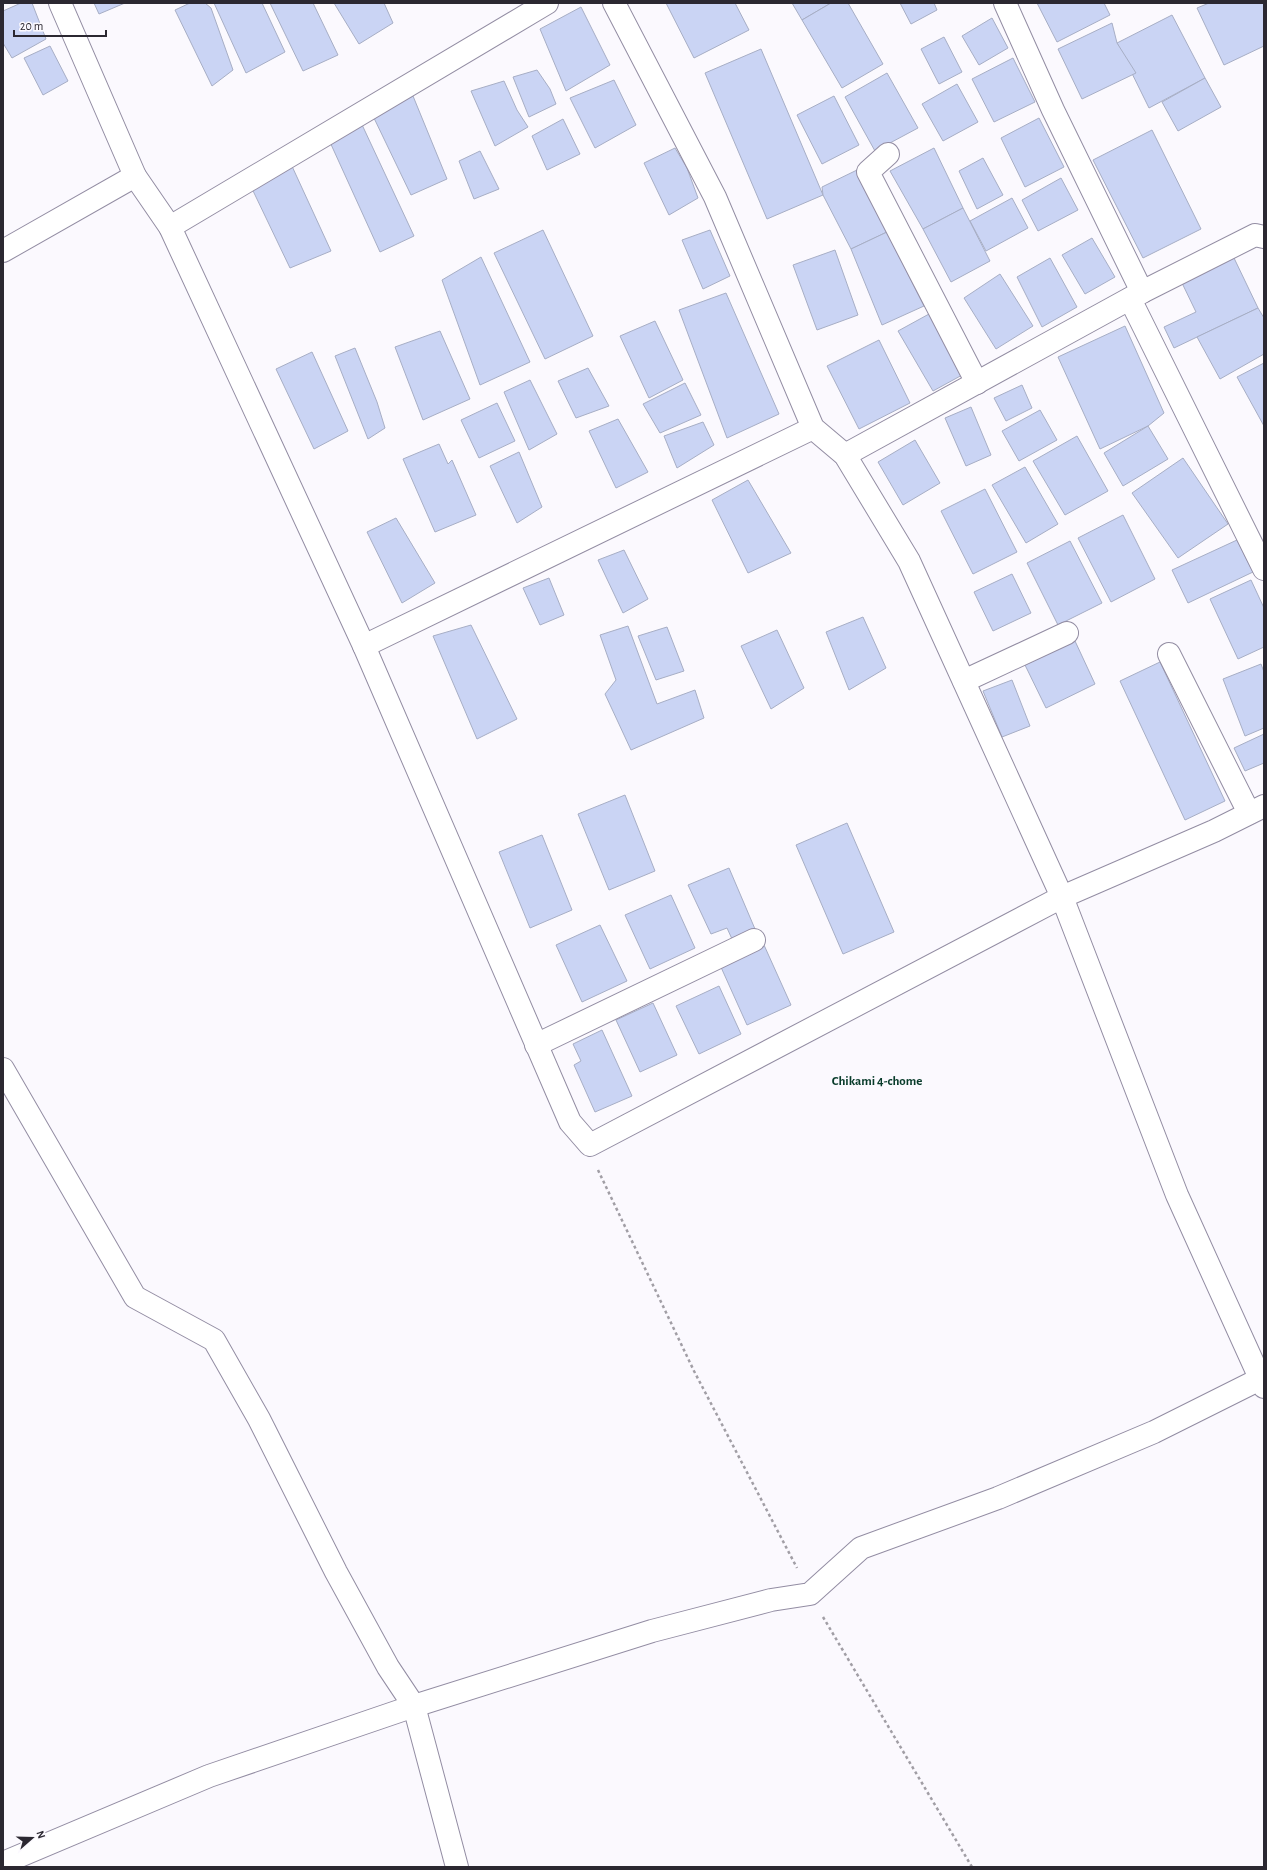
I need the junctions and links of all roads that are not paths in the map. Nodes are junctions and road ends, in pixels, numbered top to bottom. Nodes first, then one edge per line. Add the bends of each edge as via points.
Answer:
1 (60, 3) edge
2 (547, 3) edge
3 (614, 3) edge
4 (1005, 3) edge
5 (888, 154) dead end
6 (135, 176) junction
7 (170, 227) junction
8 (1264, 237) edge
9 (3, 251) edge
10 (1136, 296) junction
11 (977, 383) junction
12 (813, 428) junction
13 (845, 455) junction
14 (1264, 569) edge
15 (1067, 633) dead end
16 (364, 646) junction
17 (1169, 654) dead end
18 (964, 681) junction
19 (1256, 810) edge
20 (1062, 897) junction
21 (754, 940) dead end
22 (536, 1045) junction
23 (3, 1069) edge
24 (1263, 1381) edge
25 (414, 1706) junction
26 (3, 1864) edge
27 (457, 1867) edge

1 - 6 street
2 - 7 street
3 - 12 street via 715,197
4 - 10 street
5 - 11 street via 868,172
6 - 7 street
6 - 9 street
7 - 16 street
8 - 10 street via 1255,235
10 - 11 street
10 - 14 street
11 - 13 street
12 - 13 street
12 - 16 street
13 - 18 street via 909,560
15 - 18 street
16 - 22 street
17 - 19 street
18 - 20 street
19 - 20 street
20 - 22 street via 590,1145 570,1122
20 - 24 street via 1177,1195
21 - 22 street
23 - 25 street via 135,1297 214,1340 259,1419 336,1572 388,1667
24 - 25 street via 1147,1435 998,1498 860,1548 810,1594 771,1600 652,1631
25 - 26 street via 209,1776
25 - 27 street

